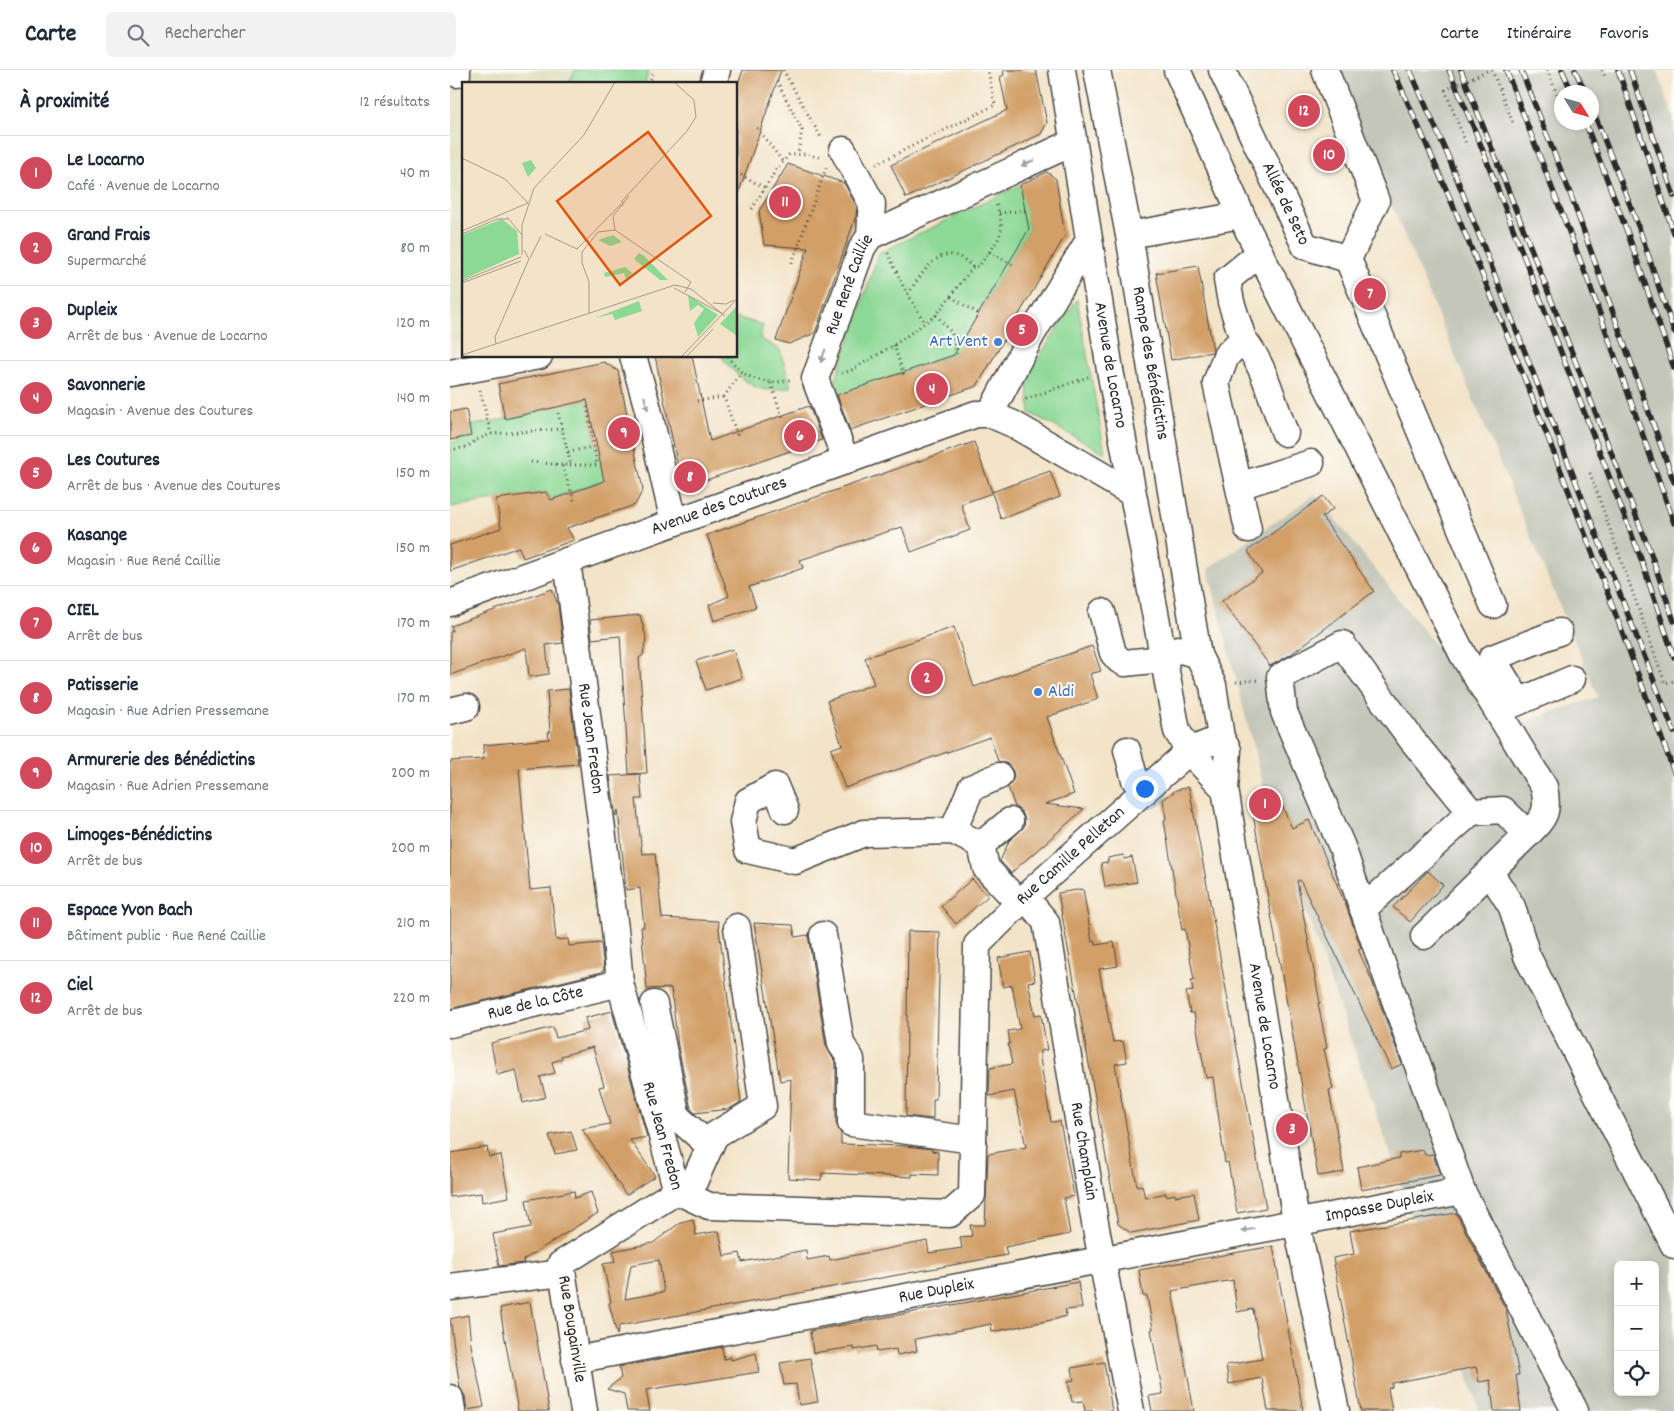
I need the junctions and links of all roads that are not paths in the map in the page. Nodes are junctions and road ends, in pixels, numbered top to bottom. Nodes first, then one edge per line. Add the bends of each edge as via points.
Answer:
1 (718, 70) edge
2 (1062, 70) edge
3 (1097, 70) edge
4 (1176, 70) edge
5 (1222, 70) edge
6 (1325, 70) edge
7 (714, 82) edge
8 (1072, 143) junction
9 (835, 148) road end
10 (1241, 214) junction
11 (875, 234) junction
12 (1128, 235) junction
13 (1089, 240) junction
14 (1260, 253) junction
15 (1348, 259) junction
16 (1243, 338) junction
17 (529, 358) edge
18 (634, 358) edge
19 (462, 371) edge
20 (990, 414) junction
21 (1285, 433) dead end
22 (846, 461) junction
23 (1311, 463) dead end
24 (1239, 486) junction
25 (1132, 494) junction
26 (674, 522) junction
27 (1248, 529) dead end
28 (567, 561) junction
29 (450, 603) edge
30 (1493, 605) dead end
31 (1102, 612) dead end
32 (1559, 632) dead end
33 (1198, 655) junction
34 (1162, 659) junction
35 (1572, 678) dead end
36 (1508, 706) junction
37 (1221, 738) junction
38 (1127, 750) dead end
39 (1189, 751) junction
40 (1000, 776) dead end
41 (1225, 789) junction
42 (1144, 792) junction
43 (785, 810) dead end
44 (1471, 812) junction
45 (1010, 821) dead end
46 (953, 831) junction
47 (1528, 834) junction
48 (981, 845) junction
49 (1490, 872) junction
50 (1022, 900) junction
51 (1363, 909) junction
52 (736, 927) dead end
53 (823, 935) dead end
54 (1424, 936) dead end
55 (977, 944) joint
56 (620, 983) junction
57 (654, 1004) dead end
58 (450, 1024) edge
59 (973, 1140) junction
60 (710, 1146) junction
61 (1462, 1191) junction
62 (683, 1193) junction
63 (1296, 1221) junction
64 (1674, 1245) edge
65 (1101, 1259) junction
66 (562, 1273) junction
67 (450, 1287) edge
68 (576, 1360) junction
69 (450, 1398) edge
70 (452, 1411) edge
71 (584, 1411) edge
72 (1131, 1411) edge
73 (1336, 1411) edge
74 (1575, 1411) edge

1 - 7 street
2 - 8 street, Avenue de Locarno
3 - 12 street, Rampe des Bénédictins
4 - 10 street
5 - 15 street, Allée de Seto via 1305,246
6 - 15 street via 1376,201
8 -> 11 street, Rue René Caillie
8 - 13 street, Avenue de Locarno
9 - 11 street via 872,204
10 - 12 street
10 - 14 street
11 -> 22 street, Rue René Caillie via 862,248 815,379
12 - 33 street, Rampe des Bénédictins
13 - 20 street via 1032,334
13 - 25 street, Avenue de Locarno
14 - 16 street via 1227,280
14 - 36 street via 1463,655
15 - 30 street
16 - 21 street via 1254,352
16 - 24 street via 1226,356 1216,383
17 - 19 street
18 -> 26 street
20 - 22 street, Avenue des Coutures via 976,414
20 - 25 street via 1014,424
22 - 26 street, Avenue des Coutures
23 - 24 street
24 - 27 street
25 - 34 street, Avenue de Locarno
26 - 28 street, Avenue des Coutures
28 - 29 street, Avenue des Coutures
28 - 56 street, Rue Jean Fredon
31 - 34 street via 1113,653 1119,660
32 - 36 street via 1492,658
33 - 34 street via 1178,649
33 - 37 street, Rampe des Bénédictins via 1214,685
34 - 39 street, Avenue de Locarno via 1177,731
35 - 36 street
36 - 47 street via 1547,800 1545,817
37 - 39 street
37 - 41 street, Avenue de Locarno via 1228,750
38 - 42 street via 1135,780
39 - 41 street, Avenue de Locarno
39 - 42 street, Rue Camille Pelletan
40 - 46 street via 971,788
41 - 63 street, Avenue de Locarno
42 - 50 street, Rue Camille Pelletan
43 - 46 street via 776,786 748,800 742,822 748,850 795,861 864,834
44 - 47 street via 1503,810
44 - 51 street
44 - 51 street via 1412,740 1342,644 1280,677 1284,712 1342,847
45 - 48 street
46 - 48 street
47 - 49 street
48 - 50 street, Rue Champlain via 986,868
49 - 54 street
49 - 64 street via 1512,907 1527,956
50 - 55 street, Rue Camille Pelletan
50 - 65 street, Rue Champlain via 1046,922
51 - 61 street
52 - 60 street via 763,1106 716,1135
53 - 59 street via 841,1044 851,1059 851,1123
55 - 59 street, Rue Jean Fredon
56 - 58 street, Rue de la Côte
56 - 62 street, Rue Jean Fredon
57 - 60 street via 677,1117
59 - 62 street, Rue Jean Fredon via 972,1195 950,1214 709,1206
60 - 62 street
61 - 63 street, Impasse Dupleix
61 - 74 street
62 - 66 street, Rue Bougainville via 561,1264
63 -> 65 street, Rue Dupleix
63 - 73 street, Avenue de Locarno
65 - 68 street, Rue Dupleix
65 - 72 street, Rue Champlain
66 - 67 street
66 - 68 street, Rue Bougainville
68 - 71 street, Rue Bougainville
69 - 70 street

